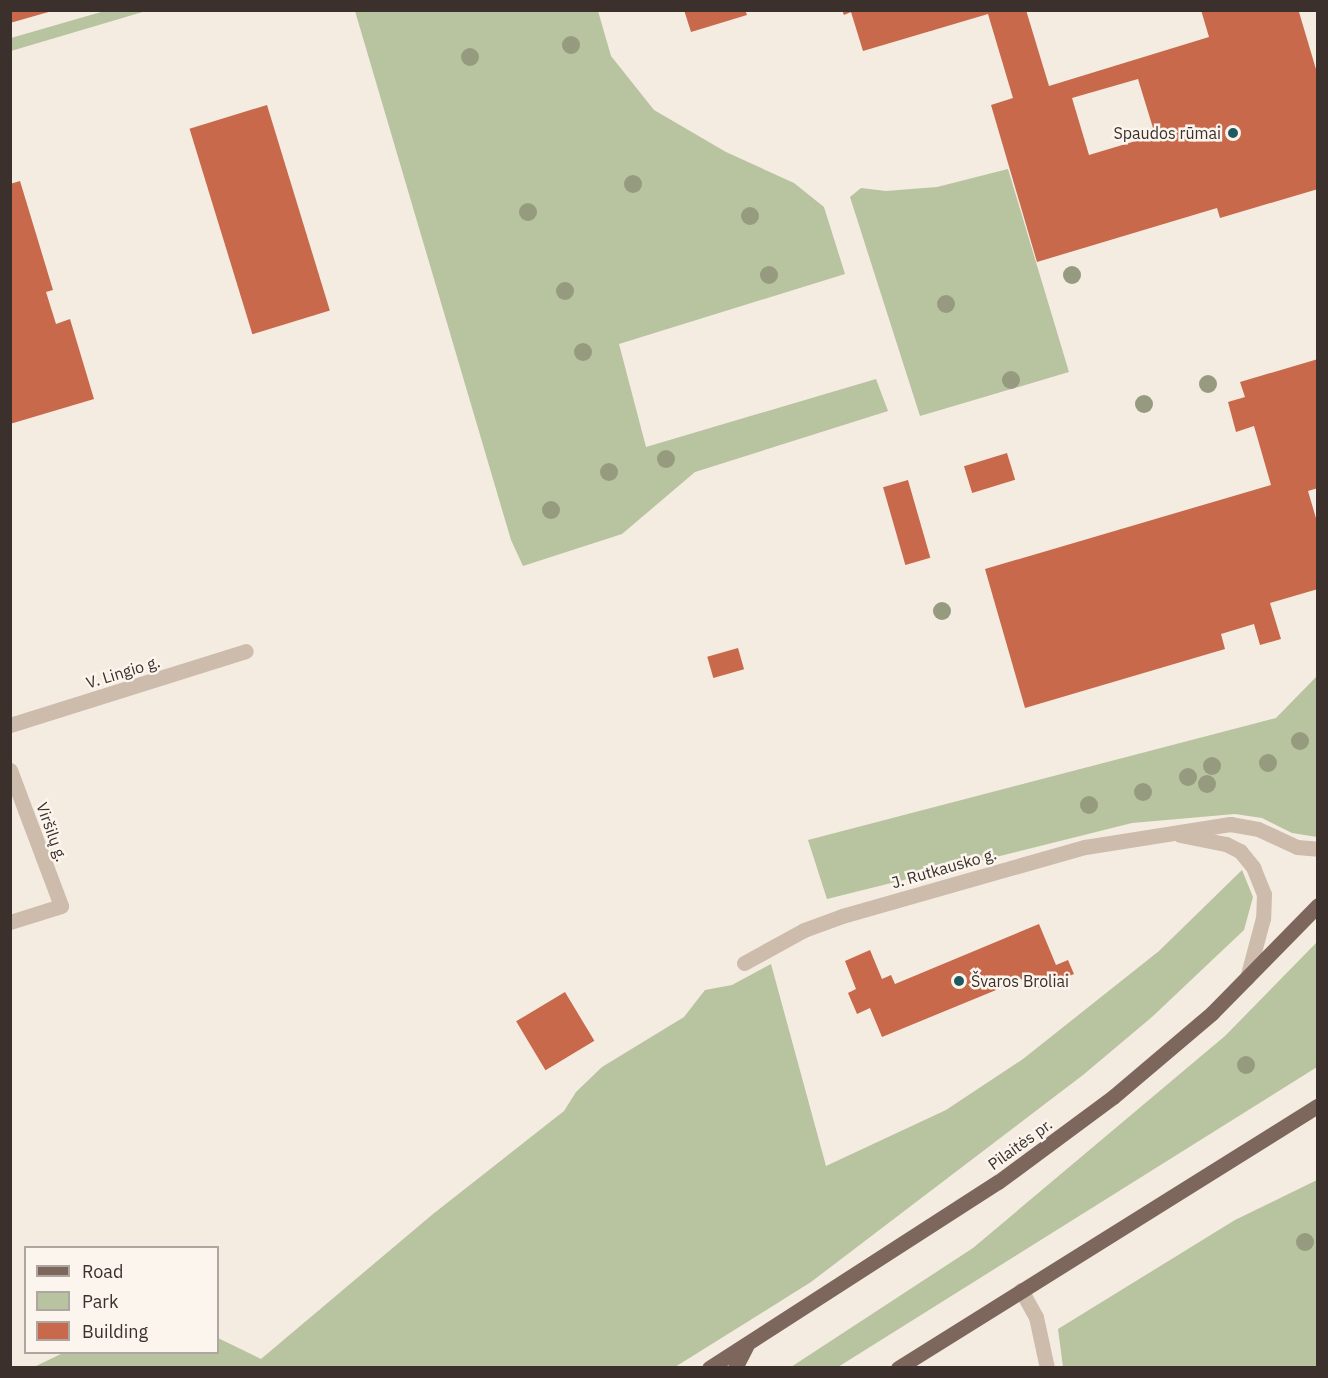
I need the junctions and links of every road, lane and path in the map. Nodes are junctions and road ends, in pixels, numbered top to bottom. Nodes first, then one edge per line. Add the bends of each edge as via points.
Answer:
1 (246, 651) dead end
2 (10, 725) edge
3 (10, 770) edge
4 (1162, 834) junction
5 (1317, 849) edge
6 (1317, 904) edge
7 (10, 922) edge
8 (744, 963) dead end
9 (1247, 978) junction
10 (1317, 1106) edge
11 (1021, 1290) junction
12 (748, 1343) junction
13 (709, 1368) edge
14 (735, 1368) edge
15 (898, 1368) edge
16 (1047, 1368) edge

1 - 2 street, V. Lingio g.
3 - 7 street, Viršilų g. via 60,906
4 - 5 street, J. Rutkausko g. via 1230,824 1258,830 1297,847
4 - 8 street, J. Rutkausko g. via 1085,847 842,916 804,930
4 - 9 street, J. Rutkausko g. via 1226,844 1240,851 1253,867 1264,894 1263,918
6 - 9 main road, Pilaitės pr.
9 - 12 main road, Pilaitės pr. via 1122,1090 1056,1141 893,1252
10 - 11 main road
11 - 15 main road
11 - 16 street via 1036,1317
12 - 13 main road, Pilaitės pr.
12 - 14 main road

